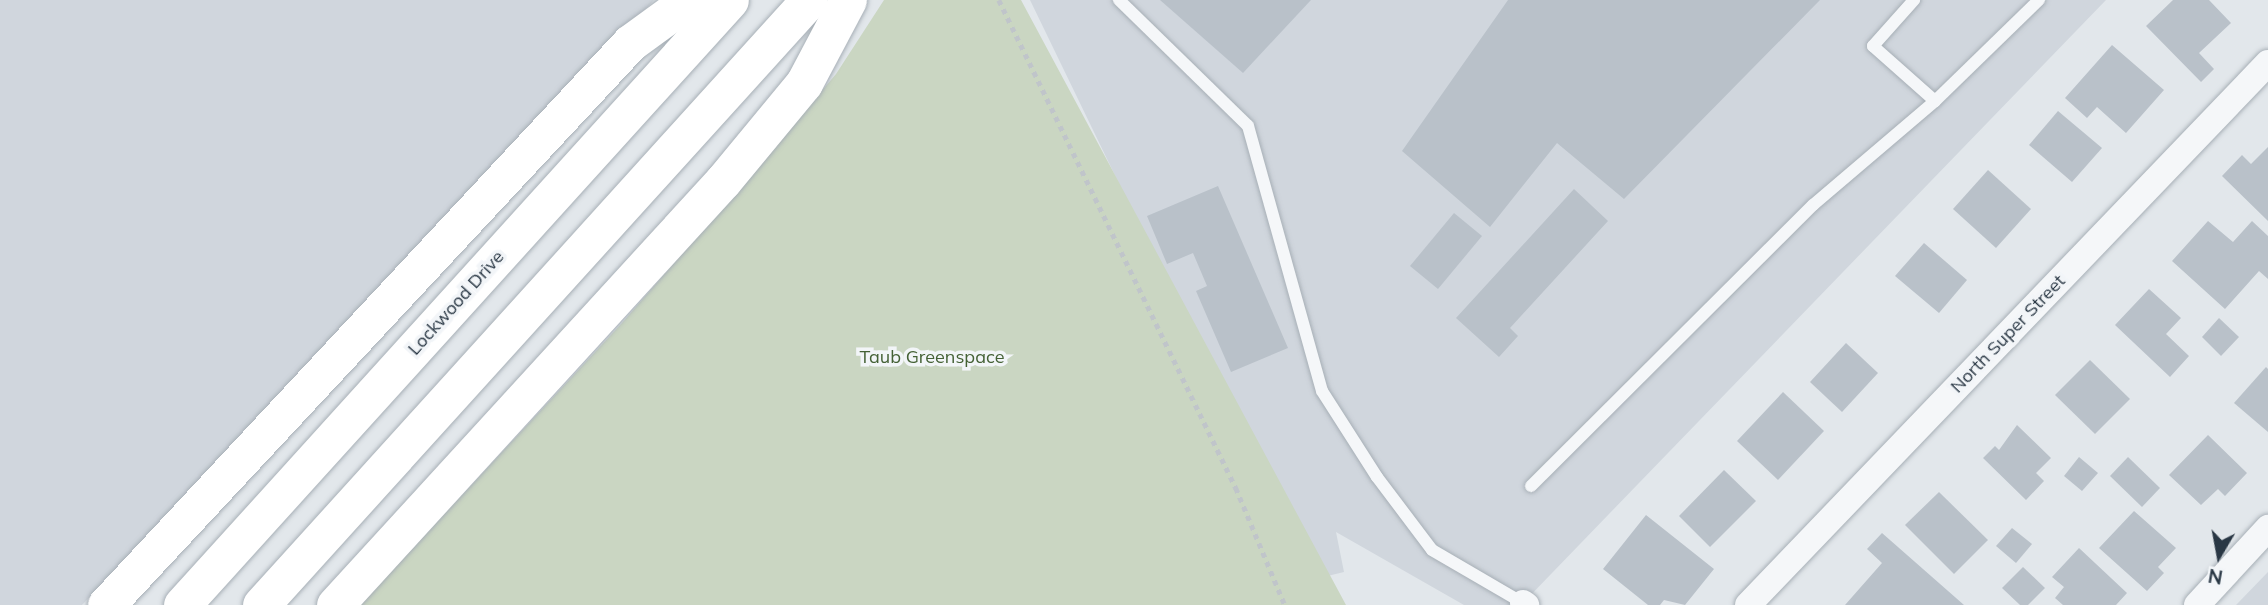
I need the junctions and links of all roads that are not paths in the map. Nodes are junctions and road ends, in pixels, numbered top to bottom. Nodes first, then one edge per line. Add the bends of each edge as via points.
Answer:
1 (689, 0) edge
2 (730, 0) edge
3 (809, 0) edge
4 (848, 0) edge
5 (1119, 0) edge
6 (1914, 0) edge
7 (2039, 0) edge
8 (2268, 63) edge
9 (1936, 101) junction
10 (1531, 486) dead end
11 (2268, 528) edge
12 (1525, 604) edge
13 (106, 605) edge
14 (182, 605) edge
15 (261, 605) edge
16 (335, 605) edge
17 (1748, 605) edge
18 (2197, 605) edge

1 - 13 main road via 630,43
2 - 14 main road, Lockwood Drive
3 - 15 main road
4 - 16 main road via 804,83 723,181
5 - 12 lane via 1248,126 1322,391 1377,477 1432,550
6 - 9 lane via 1873,46
7 - 9 lane
8 - 17 street, North Super Street
9 - 10 lane via 1813,205
11 - 18 street

